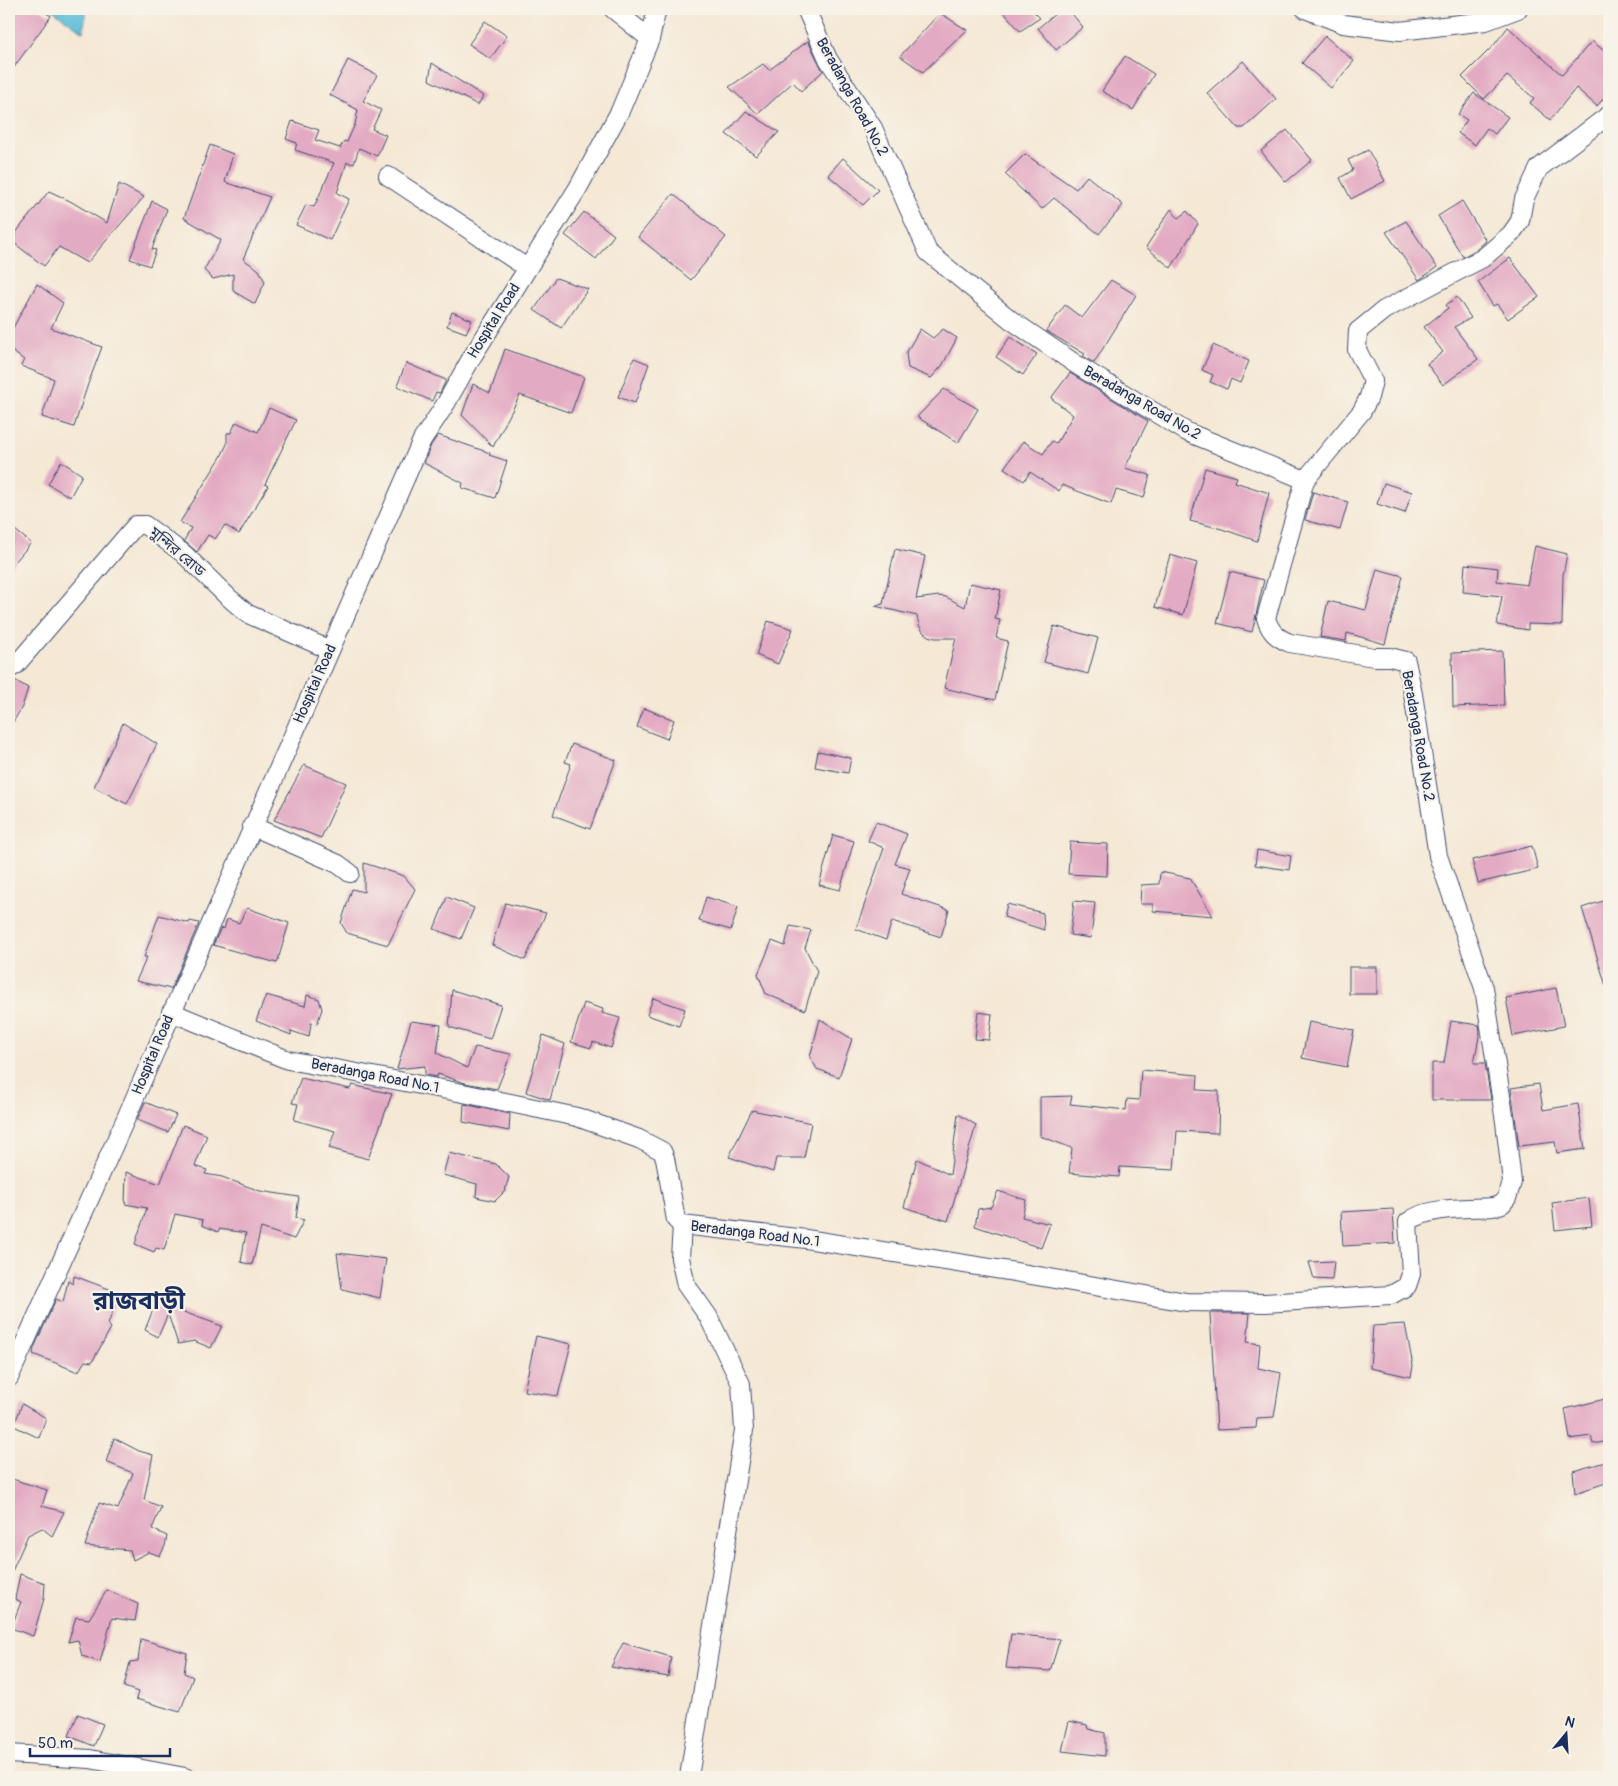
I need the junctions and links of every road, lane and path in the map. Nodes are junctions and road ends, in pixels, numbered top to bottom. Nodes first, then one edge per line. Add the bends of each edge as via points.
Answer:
1 (613, 9) edge
2 (657, 9) edge
3 (806, 9) edge
4 (1305, 9) edge
5 (1518, 9) edge
6 (650, 39) junction
7 (1609, 115) edge
8 (388, 176) dead end
9 (527, 268) junction
10 (1305, 480) junction
11 (330, 650) junction
12 (9, 669) edge
13 (252, 826) junction
14 (350, 873) dead end
15 (171, 1012) junction
16 (682, 1226) junction
17 (1264, 1303) joint
18 (17, 1338) edge
19 (9, 1378) edge
20 (9, 1754) edge
21 (185, 1777) edge
22 (689, 1777) edge

1 - 6 street
2 - 6 street, Hospital Road
3 - 10 street, Beradanga Road No.2 via 828,59 873,128 928,252 1011,320 1080,367 1187,432
4 - 5 street via 1343,24 1400,31 1486,21
6 - 9 street, Hospital Road via 616,119 578,188
7 - 10 street via 1539,168 1524,199 1520,221 1511,234 1483,258 1384,310 1358,331 1357,350 1372,381 1369,397 1362,411
8 - 9 street
9 - 11 street, Hospital Road via 422,440
10 - 17 street, Beradanga Road No.2 via 1266,618 1269,628 1279,639 1290,643 1406,661 1438,856 1484,988 1512,1182 1507,1198 1493,1208 1435,1211 1408,1222 1411,1274 1407,1286 1401,1291 1391,1295
11 - 12 street, মুন্দির রোড via 248,614 184,554 140,524 16,665
11 - 13 street, Hospital Road
13 - 14 street via 338,864
13 - 15 street, Hospital Road
15 - 16 street, Beradanga Road No.1 via 288,1060 577,1117 639,1139 662,1151 674,1214
15 - 18 street, Hospital Road via 126,1118
16 - 17 street, Beradanga Road No.1 via 815,1241 1186,1302
16 - 22 street via 680,1258 686,1285 708,1316 741,1384 744,1430
18 - 19 street, Hospital Road
20 - 21 street via 90,1759

